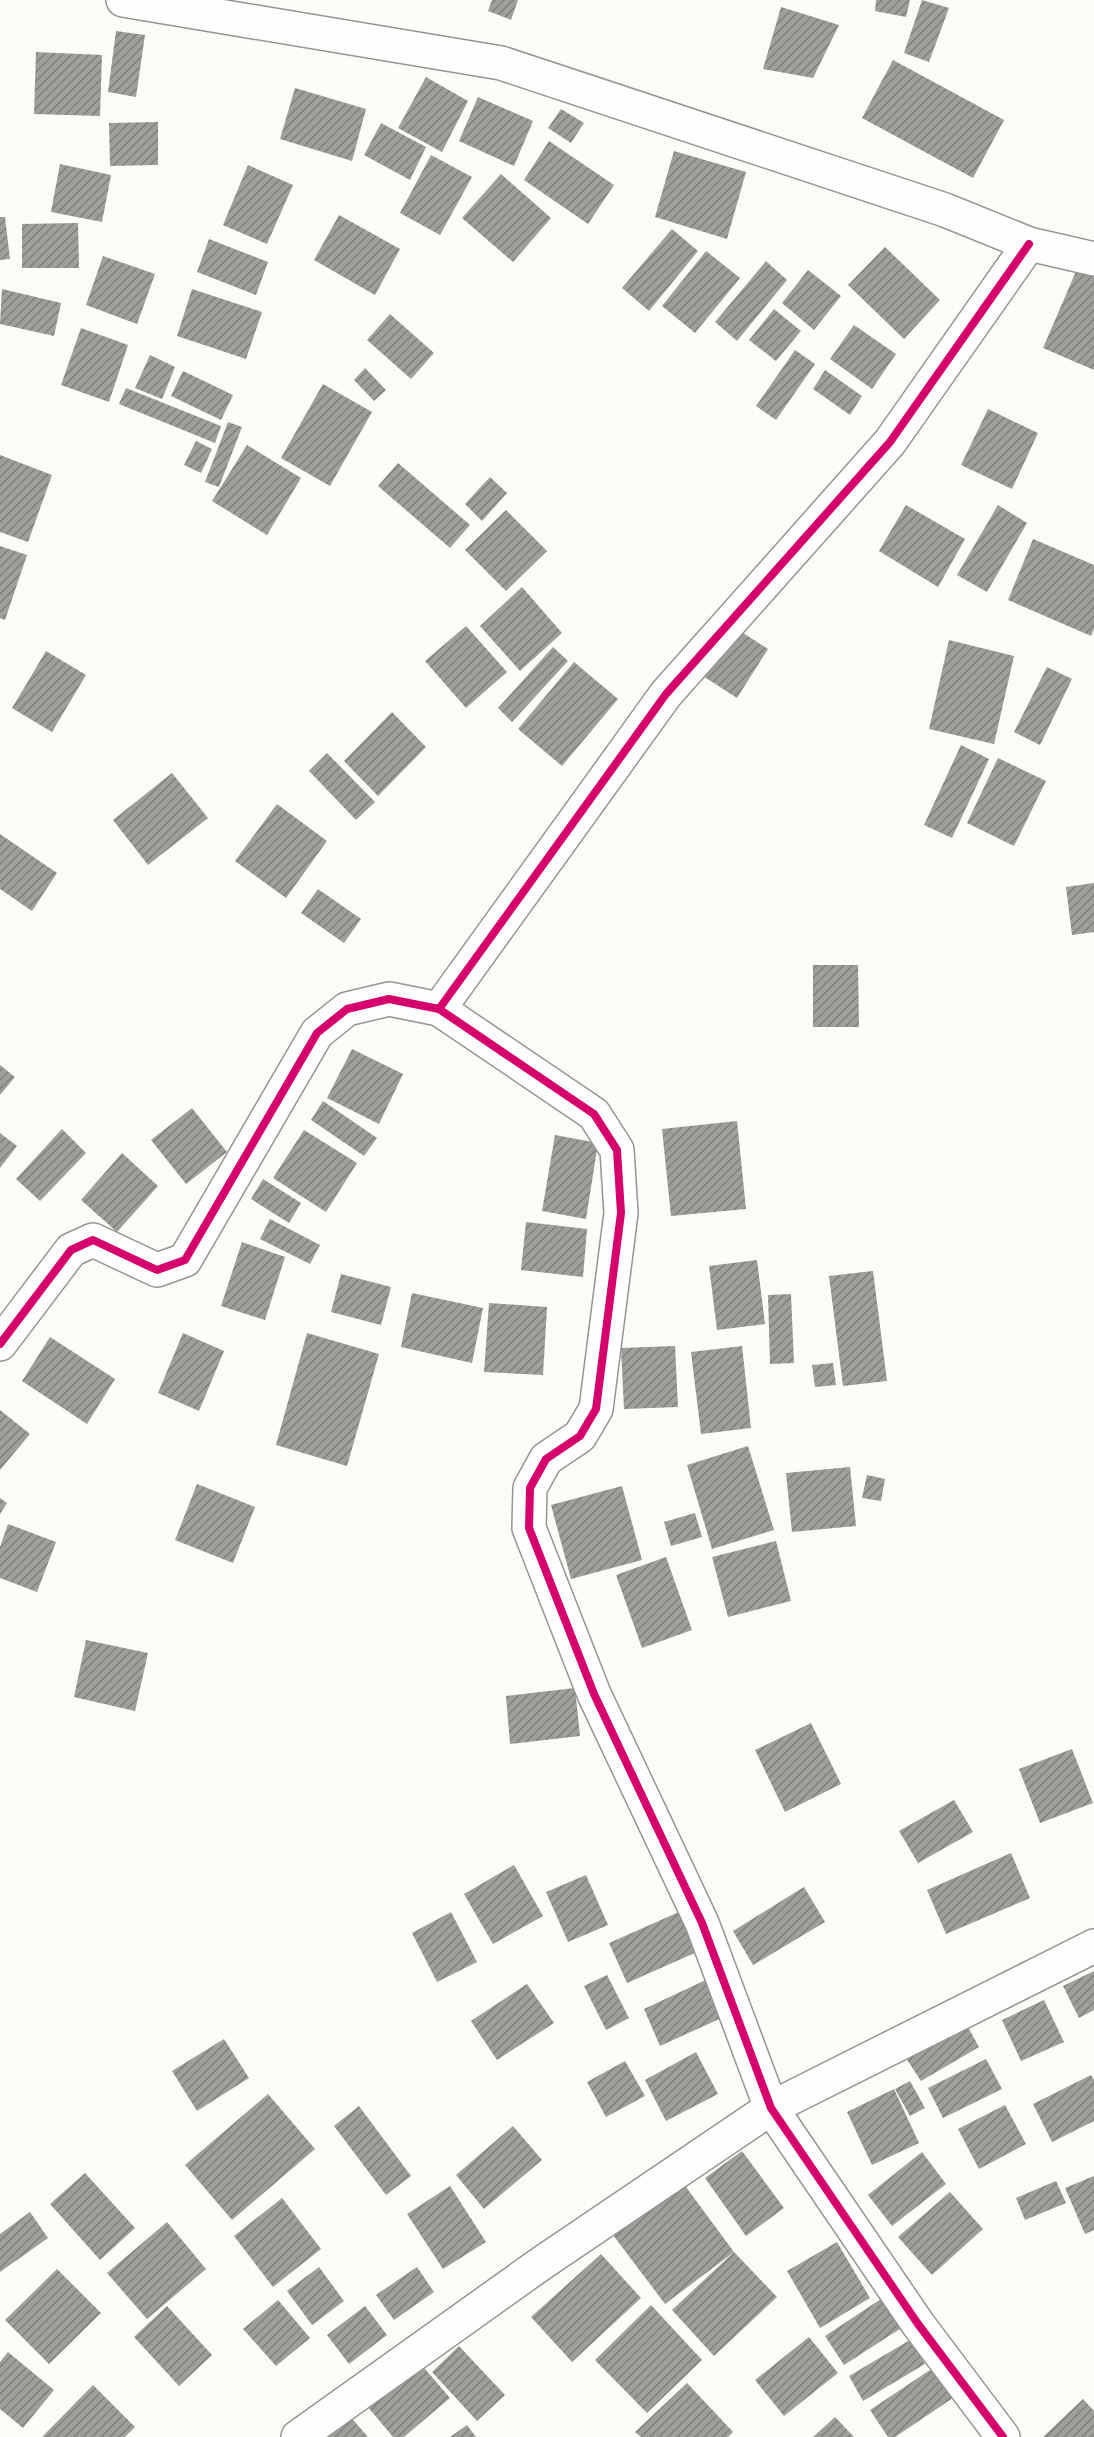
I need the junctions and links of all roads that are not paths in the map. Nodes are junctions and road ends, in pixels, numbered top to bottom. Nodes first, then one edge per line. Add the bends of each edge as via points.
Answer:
1 (123, 0) edge
2 (1029, 244) junction
3 (1094, 259) edge
4 (439, 1009) junction
5 (0, 1344) edge
6 (1094, 1946) edge
7 (771, 2108) junction
8 (298, 2437) edge
9 (1004, 2437) edge

1 - 2 street via 501,63 945,210
2 - 3 street
2 - 4 street via 890,442 666,694
4 - 5 street via 389,999 347,1009 316,1033 185,1260 157,1270 93,1240 71,1250
4 - 7 street via 594,1114 617,1150 621,1213 596,1410 580,1436 546,1459 530,1488 529,1528 594,1694 702,1923
6 - 7 street
7 - 8 street via 539,2265
7 - 9 street via 918,2324

